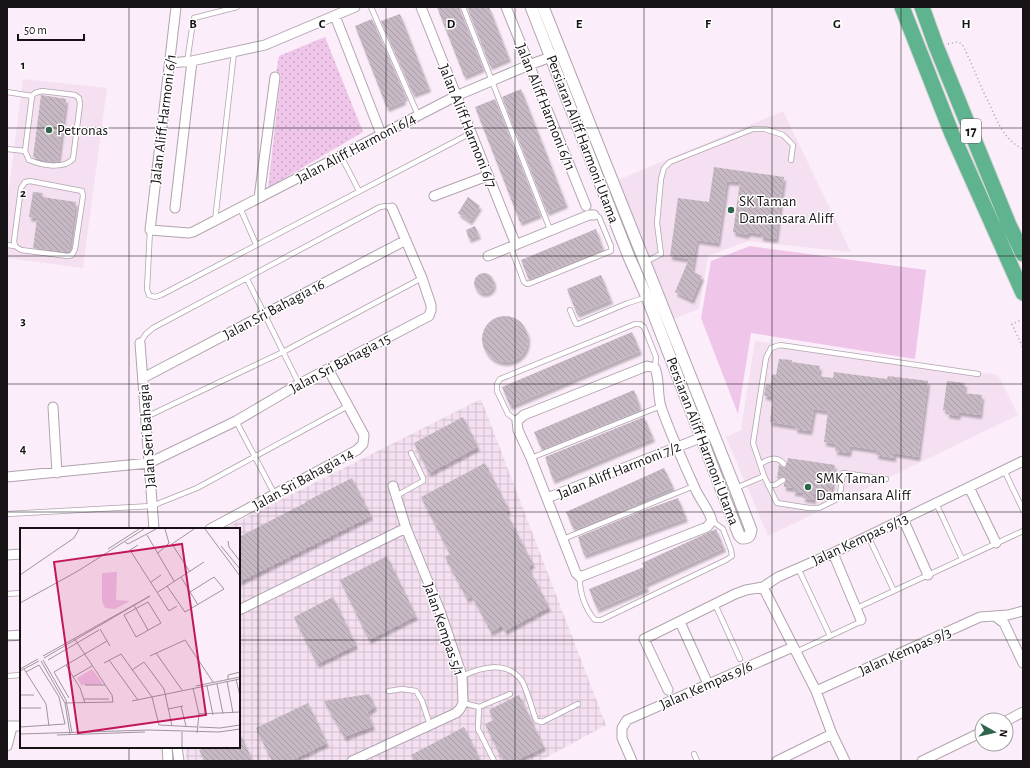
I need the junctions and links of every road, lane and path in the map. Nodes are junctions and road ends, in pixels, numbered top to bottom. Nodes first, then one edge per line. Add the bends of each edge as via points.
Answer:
1 (176, 7) edge
2 (237, 7) edge
3 (355, 7) edge
4 (371, 7) edge
5 (421, 7) edge
6 (463, 7) edge
7 (506, 7) edge
8 (531, 7) edge
9 (543, 7) edge
10 (902, 7) edge
11 (922, 7) edge
12 (1021, 7) edge
13 (1023, 10) edge
14 (335, 16) junction
15 (957, 42) dead end
16 (234, 52) junction
17 (556, 55) junction
18 (190, 62) junction
19 (170, 63) junction
20 (529, 66) junction
21 (275, 77) dead end
22 (492, 80) junction
23 (7, 92) edge
24 (32, 96) junction
25 (456, 96) junction
26 (418, 115) junction
27 (471, 133) junction
28 (380, 134) junction
29 (7, 149) edge
30 (1023, 149) edge
31 (25, 151) junction
32 (341, 156) junction
33 (791, 160) dead end
34 (487, 176) junction
35 (359, 191) junction
36 (434, 196) dead end
37 (260, 198) junction
38 (586, 206) dead end
39 (175, 208) dead end
40 (240, 208) junction
41 (392, 208) joint
42 (594, 215) joint
43 (215, 221) junction
44 (150, 230) junction
45 (551, 232) junction
46 (406, 240) junction
47 (256, 244) junction
48 (7, 245) edge
49 (15, 246) junction
50 (513, 246) junction
51 (1023, 254) edge
52 (488, 256) dead end
53 (645, 262) junction
54 (247, 278) junction
55 (422, 278) junction
56 (1023, 293) edge
57 (647, 297) junction
58 (570, 310) dead end
59 (265, 314) junction
60 (1023, 319) edge
61 (140, 343) joint
62 (1023, 348) edge
63 (283, 352) junction
64 (655, 368) junction
65 (328, 369) junction
66 (978, 374) dead end
67 (143, 378) junction
68 (299, 384) junction
69 (348, 406) junction
70 (661, 406) junction
71 (53, 407) dead end
72 (146, 417) junction
73 (236, 421) junction
74 (518, 421) junction
75 (713, 433) junction
76 (701, 437) junction
77 (677, 446) junction
78 (411, 453) dead end
79 (255, 457) junction
80 (531, 458) junction
81 (1023, 461) edge
82 (150, 463) junction
83 (760, 464) junction
84 (784, 464) dead end
85 (1004, 470) junction
86 (58, 473) junction
87 (764, 476) junction
88 (7, 477) edge
89 (886, 479) dead end
90 (783, 480) dead end
91 (393, 486) dead end
92 (694, 486) junction
93 (768, 486) junction
94 (970, 487) junction
95 (735, 488) junction
96 (275, 495) junction
97 (396, 496) junction
98 (547, 498) junction
99 (936, 503) junction
100 (152, 506) junction
101 (1023, 510) edge
102 (7, 514) edge
103 (903, 519) junction
104 (712, 521) junction
105 (154, 528) edge
106 (212, 528) edge
107 (406, 528) junction
108 (1023, 531) edge
109 (868, 536) junction
110 (563, 539) junction
111 (996, 543) junction
112 (833, 553) junction
113 (20, 554) edge
114 (7, 555) edge
115 (962, 560) junction
116 (798, 568) junction
117 (928, 575) junction
118 (580, 577) junction
119 (763, 587) junction
120 (894, 591) junction
121 (20, 593) edge
122 (7, 594) edge
123 (715, 604) junction
124 (857, 608) junction
125 (240, 610) edge
126 (1023, 611) edge
127 (996, 617) junction
128 (861, 620) joint
129 (680, 622) junction
130 (20, 635) edge
131 (7, 636) edge
132 (830, 636) junction
133 (794, 649) junction
134 (740, 659) dead end
135 (1023, 663) edge
136 (20, 675) edge
137 (7, 676) edge
138 (462, 676) junction
139 (708, 684) junction
140 (668, 690) dead end
141 (389, 691) dead end
142 (816, 691) junction
143 (510, 694) dead end
144 (463, 703) junction
145 (578, 704) dead end
146 (479, 707) junction
147 (430, 725) junction
148 (13, 726) edge
149 (832, 734) junction
150 (974, 736) edge
151 (7, 746) edge
152 (167, 748) edge
153 (177, 748) edge
154 (694, 754) dead end
155 (168, 761) edge
156 (179, 761) edge
157 (352, 761) edge
158 (494, 761) edge
159 (632, 761) edge
160 (697, 761) edge
161 (777, 761) edge
162 (844, 761) edge
163 (922, 761) edge

1 - 19 street, Jalan Aliff Harmoni 6/1
2 - 18 lane via 194,18
3 - 14 street
4 - 26 lane
5 - 25 street, Jalan Aliff Harmoni 6/7
6 - 22 lane
7 - 20 street, Jalan Aliff Harmoni 6/11
8 - 17 street, Persiaran Aliff Harmoni Utama
9 - 17 street, Persiaran Aliff Harmoni Utama
10 - 56 highway, 17 via 952,134
11 - 51 highway, 17 via 1003,211
12 - 13 path
14 - 16 street via 265,45
14 - 28 street
15 - 30 path via 962,44 998,122 1011,141
16 - 18 street
16 - 43 lane
17 - 20 street, Jalan Aliff Harmoni 6/4
17 - 53 street, Persiaran Aliff Harmoni Utama
17 - 57 street, Persiaran Aliff Harmoni Utama via 629,257
18 - 19 street
18 - 39 street
19 - 44 street, Jalan Aliff Harmoni 6/1
20 - 22 street, Jalan Aliff Harmoni 6/4
20 - 38 street, Jalan Aliff Harmoni 6/11
21 - 37 street
22 - 25 street, Jalan Aliff Harmoni 6/4
22 - 45 lane
23 - 24 lane
24 - 31 lane
24 - 31 lane via 42,91 75,95 79,98 73,159 62,166 36,163 29,160
25 - 26 street, Jalan Aliff Harmoni 6/4
25 - 27 street, Jalan Aliff Harmoni 6/7
26 - 28 street, Jalan Aliff Harmoni 6/4
27 - 34 street, Jalan Aliff Harmoni 6/7
27 - 35 lane
28 - 32 street, Jalan Aliff Harmoni 6/4
29 - 31 lane
32 - 35 lane
32 - 37 street, Jalan Aliff Harmoni 6/4
33 - 53 lane via 793,145 784,135 753,129 670,162 664,168 661,179 657,223 661,254
34 - 36 street
34 - 50 street, Jalan Aliff Harmoni 6/7
35 - 47 lane
37 - 40 street, Jalan Aliff Harmoni 6/4
40 - 43 street, Jalan Aliff Harmoni 6/4
40 - 47 lane
41 - 46 street, Jalan Sri Bahagia 15
41 - 54 lane via 380,207
42 - 45 street
42 - 50 lane via 599,217 611,251 532,284 524,282
43 - 44 street, Jalan Aliff Harmoni 6/4 via 189,234
44 - 47 lane via 147,290 152,297 161,295
45 - 50 street
46 - 55 street, Jalan Sri Bahagia 15
46 - 59 street, Jalan Sri Bahagia 16
48 - 49 lane
49 - 49 lane via 21,188 25,182 82,191 75,249 72,255 21,250
50 - 52 street
53 - 75 street, Persiaran Aliff Harmoni Utama
54 - 59 lane
54 - 61 lane via 153,328
55 - 63 lane
55 - 65 street, Jalan Sri Bahagia 15 via 432,310 429,316
57 - 58 lane via 578,324
57 - 76 street, Persiaran Aliff Harmoni Utama
59 - 63 lane
59 - 67 street, Jalan Sri Bahagia 16
60 - 62 path via 1012,324
61 - 67 street, Jalan Seri Bahagia
63 - 68 lane
63 - 72 lane
64 - 70 street
64 - 74 street via 647,366 524,415
64 - 74 lane via 656,357 644,327 636,324 500,380 497,384 498,391 508,414
65 - 68 street, Jalan Sri Bahagia 15
65 - 69 street, Jalan Sri Bahagia 14
66 - 83 lane via 780,345 771,348 766,358 753,443
67 - 72 street, Jalan Seri Bahagia
68 - 73 street, Jalan Sri Bahagia 15
69 - 79 lane
69 - 96 street, Jalan Sri Bahagia 14 via 364,435 363,444 357,450
70 - 77 street
70 - 80 lane
71 - 86 street
72 - 82 street, Jalan Seri Bahagia
73 - 79 lane
73 - 82 street, Jalan Sri Bahagia 15
74 - 80 street via 518,430
75 - 76 street, Jalan Aliff Harmoni 7/2
75 - 95 street, Persiaran Aliff Harmoni Utama
76 - 77 street, Jalan Aliff Harmoni 7/2
76 - 95 street, Persiaran Aliff Harmoni Utama via 739,535 748,538 751,530
77 - 92 street
77 - 98 street, Jalan Aliff Harmoni 7/2
78 - 97 lane via 423,481
79 - 96 lane
79 - 100 lane via 197,488
80 - 98 street
81 - 85 street, Jalan Kempas 9/13
82 - 86 street, Jalan Sri Bahagia 15
82 - 100 street, Jalan Seri Bahagia
83 - 84 lane via 775,458
83 - 87 lane
85 - 94 street, Jalan Kempas 9/13
85 - 101 lane
86 - 88 street, Jalan Sri Bahagia 15
87 - 93 lane
87 - 95 lane
89 - 93 lane via 843,473 837,499 819,508 777,503
90 - 93 lane
91 - 97 street, Jalan Kempas 5/1
92 - 104 street
92 - 110 lane
94 - 99 street, Jalan Kempas 9/13
94 - 111 street
96 - 106 street, Jalan Sri Bahagia 14
97 - 107 street, Jalan Kempas 5/1
98 - 110 street
99 - 103 street, Jalan Kempas 9/13
99 - 115 lane
100 - 102 lane
100 - 105 street, Jalan Seri Bahagia
103 - 109 street, Jalan Kempas 9/13
103 - 117 street
104 - 118 street via 707,528
104 - 118 lane via 723,529 732,556 601,620 595,620 589,614 579,586
107 - 125 street
107 - 138 street, Jalan Kempas 5/1 via 440,611
108 - 111 lane
109 - 112 street, Jalan Kempas 9/13
109 - 120 lane
110 - 118 street via 576,573
111 - 115 lane
112 - 116 street, Jalan Kempas 9/13
112 - 124 street
113 - 114 street
115 - 117 lane
116 - 119 street, Jalan Kempas 9/13
116 - 132 lane
117 - 120 lane
119 - 123 street via 746,590
119 - 133 street
120 - 124 lane
121 - 122 lane
123 - 129 street
123 - 134 lane
124 - 128 street
126 - 127 street, Jalan Kempas 9/3
127 - 135 street via 1004,623
127 - 142 street, Jalan Kempas 9/3 via 980,617
128 - 132 lane
129 - 139 street
129 - 140 street via 644,639
130 - 131 street
132 - 133 lane
133 - 139 street, Jalan Kempas 9/6
133 - 142 street
136 - 137 lane
138 - 144 street, Jalan Kempas 5/1
138 - 145 lane via 477,670 498,667 512,671 522,682 539,722
139 - 159 street, Jalan Kempas 9/6 via 627,720 622,728 622,738
141 - 147 lane via 416,691
142 - 149 street
143 - 146 lane
144 - 146 lane
144 - 147 street via 456,713
146 - 158 lane via 478,729
147 - 157 street
148 - 151 street
149 - 161 street
149 - 162 street
150 - 163 street
152 - 155 street
153 - 156 street
154 - 160 lane

